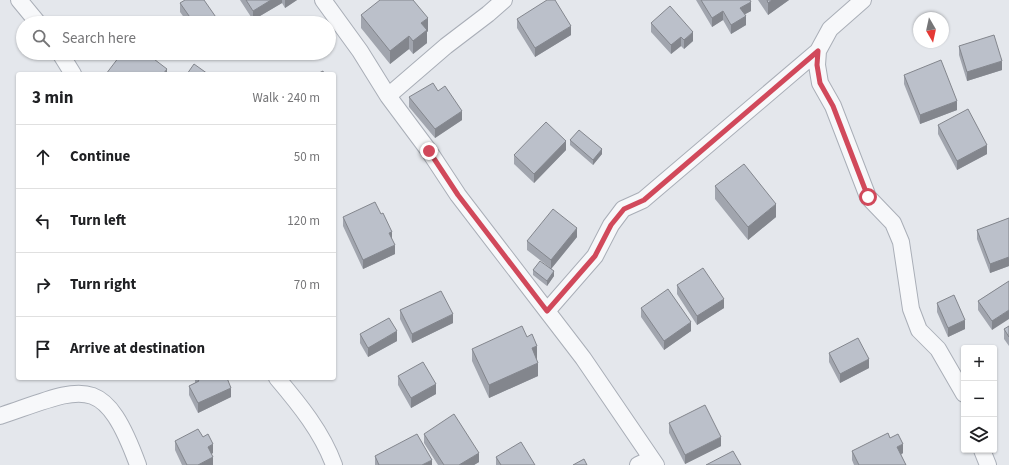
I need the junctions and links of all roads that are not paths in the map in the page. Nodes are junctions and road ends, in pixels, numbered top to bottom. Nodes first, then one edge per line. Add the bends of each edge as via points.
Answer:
1 (20, 0) edge
2 (323, 0) edge
3 (504, 0) edge
4 (863, 0) edge
5 (33, 16) edge
6 (335, 16) edge
7 (336, 18) edge
8 (818, 51) junction
9 (64, 60) edge
10 (72, 72) edge
11 (388, 96) junction
12 (547, 311) junction
13 (278, 380) edge
14 (961, 389) edge
15 (0, 416) edge
16 (983, 453) edge
17 (648, 463) edge
18 (138, 465) edge
19 (334, 465) edge
20 (988, 465) edge

1 - 5 street
2 - 6 street
3 - 11 street
4 - 8 street via 830,29
7 - 11 street
8 - 12 street via 644,200 624,209 611,225 595,256
8 - 14 street via 820,83 833,106 868,197 893,223 901,242 911,310 920,330 938,349
9 - 10 street
11 - 12 street via 458,195
12 - 17 street via 583,358
13 - 19 street via 297,400 317,430
15 - 18 street via 63,395 79,392 91,395 104,401 114,413 127,436
16 - 20 street

